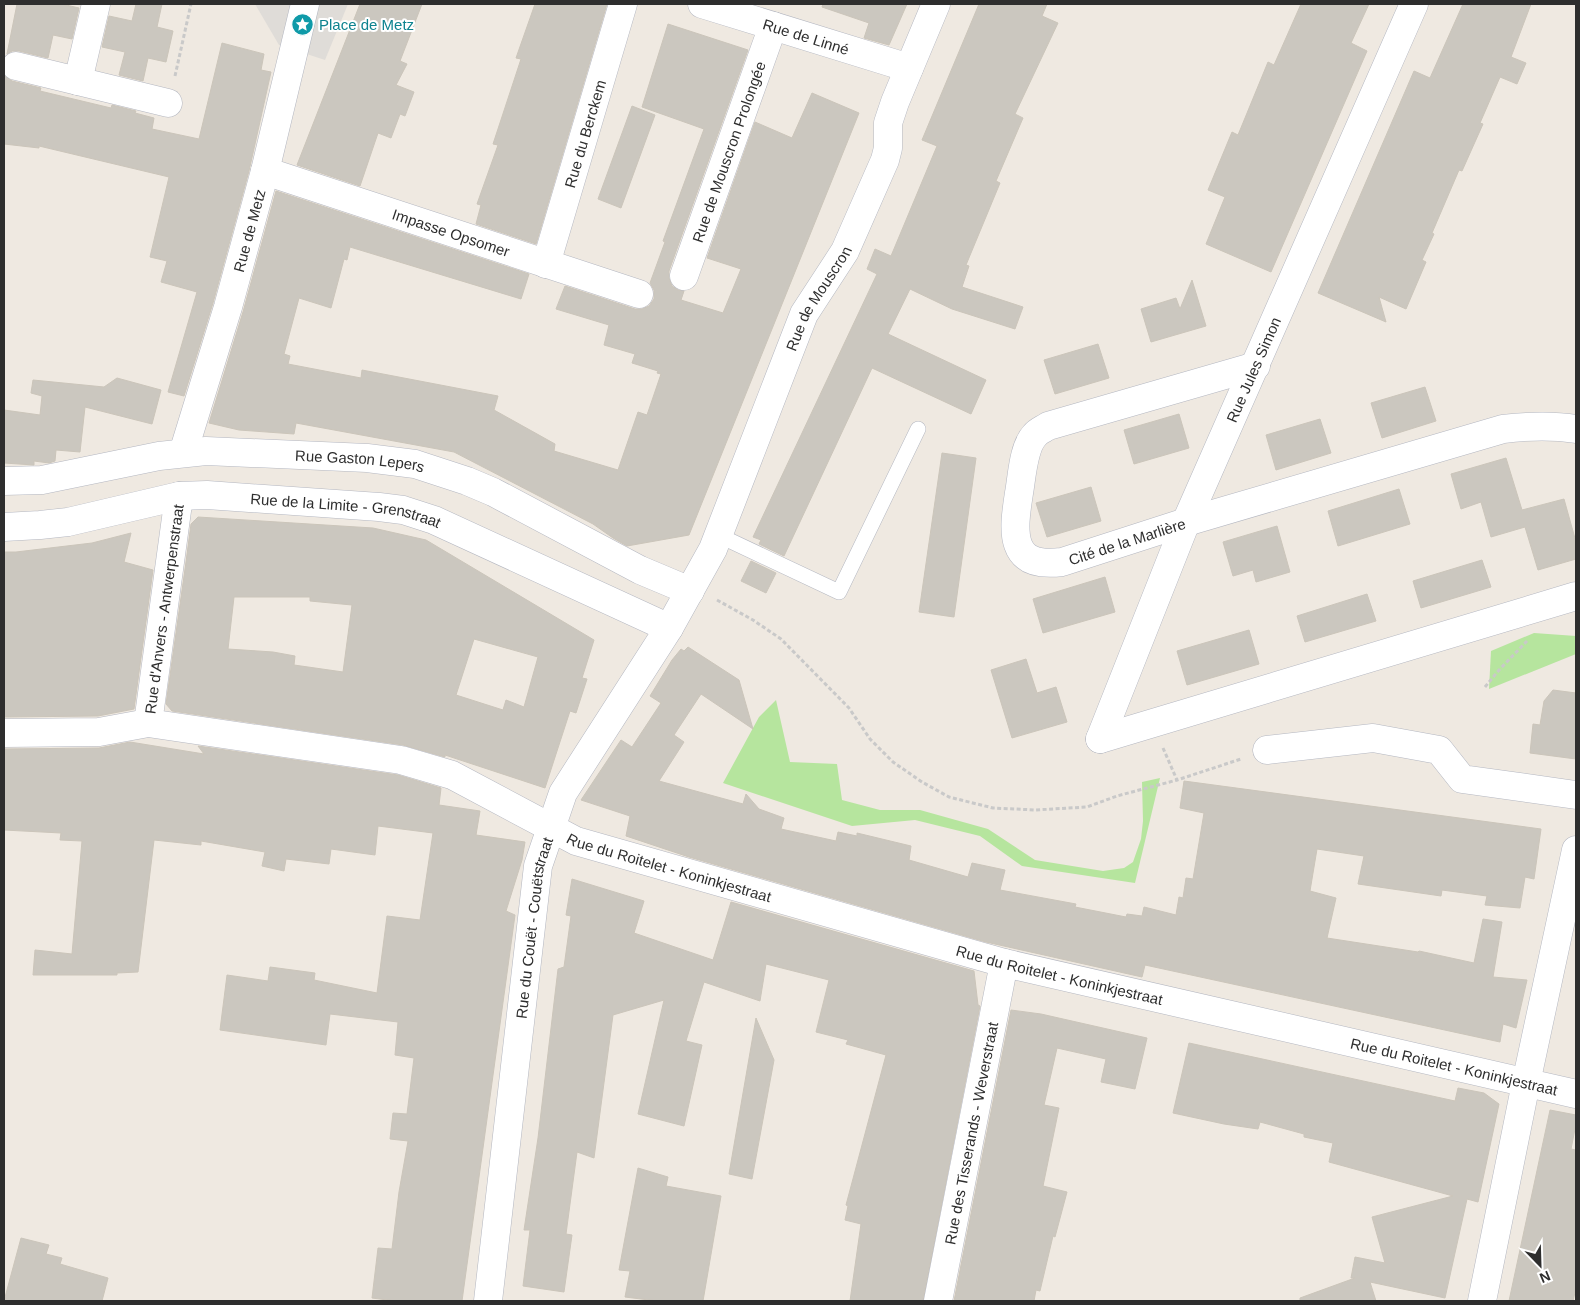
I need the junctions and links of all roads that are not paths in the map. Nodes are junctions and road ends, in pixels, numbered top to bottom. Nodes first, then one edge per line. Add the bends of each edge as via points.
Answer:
1 (96, 4) edge
2 (305, 4) edge
3 (623, 4) edge
4 (702, 4) edge
5 (936, 4) edge
6 (1414, 4) edge
7 (773, 26) junction
8 (16, 66) dead end
9 (909, 68) junction
10 (78, 81) junction
11 (168, 103) road end
12 (265, 171) junction
13 (546, 264) junction
14 (684, 276) dead end
15 (639, 294) dead end
16 (1256, 366) junction
17 (918, 429) dead end
18 (1576, 429) edge
19 (183, 453) junction
20 (4, 482) edge
21 (179, 496) junction
22 (1186, 522) junction
23 (4, 527) edge
24 (718, 535) junction
25 (691, 589) junction
26 (1576, 596) edge
27 (669, 628) junction
28 (148, 723) junction
29 (4, 733) edge
30 (1268, 750) road end
31 (1576, 795) edge
32 (550, 828) junction
33 (1576, 850) edge
34 (1004, 964) junction
35 (1526, 1083) junction
36 (1576, 1094) edge
37 (488, 1301) edge
38 (938, 1301) edge
39 (1482, 1301) edge

1 - 10 street
2 - 12 street, Rue de Metz
3 - 13 street, Rue du Berckem
4 - 7 street, Rue de Linné
5 - 9 street, Rue de Mouscron
6 - 16 street, Rue Jules Simon
7 - 9 street, Rue de Linné
7 - 14 street, Rue de Mouscron Prolongée
8 - 10 street
9 - 24 street, Rue de Mouscron via 888,123 885,160 845,251 804,314
10 - 11 street
12 - 13 street, Impasse Opsomer
12 - 19 street, Rue de Metz
13 - 15 street, Impasse Opsomer
16 - 22 street, Rue Jules Simon
16 - 22 street, Cité de la Marlière via 1048,426 1034,435 1025,455 1014,523 1020,550 1034,560 1062,562
17 - 24 lane via 839,592
18 - 22 street, Cité de la Marlière via 1556,426 1503,429
19 - 20 street, Rue Gaston Lepers via 42,480
19 - 25 street, Rue Gaston Lepers via 259,452 415,464 493,492 640,570
21 - 23 street, Rue de la Limite - Grenstraat via 68,522
21 - 27 street, Rue de la Limite - Grenstraat via 221,495 403,510 434,520
21 - 28 street, Rue d'Anvers - Antwerpenstraat
22 - 26 street, Rue Jules Simon via 1100,739
24 - 25 street, Rue de Mouscron
25 - 27 street, Rue du Couët - Couëtstraat
27 - 32 street, Rue du Couët - Couëtstraat via 564,793
28 - 29 street, Rue du Roitelet - Koninkjestraat via 99,732
28 - 32 street, Rue du Roitelet - Koninkjestraat via 401,760 452,774
30 - 31 street via 1373,738 1439,750 1462,779
32 - 34 street, Rue du Roitelet - Koninkjestraat via 576,841
32 - 37 street, Rue du Couët - Couëtstraat via 538,866
33 - 35 street
34 - 35 street, Rue du Roitelet - Koninkjestraat
34 - 38 street, Rue des Tisserands - Weverstraat
35 - 36 street, Rue du Roitelet - Koninkjestraat
35 - 39 street

